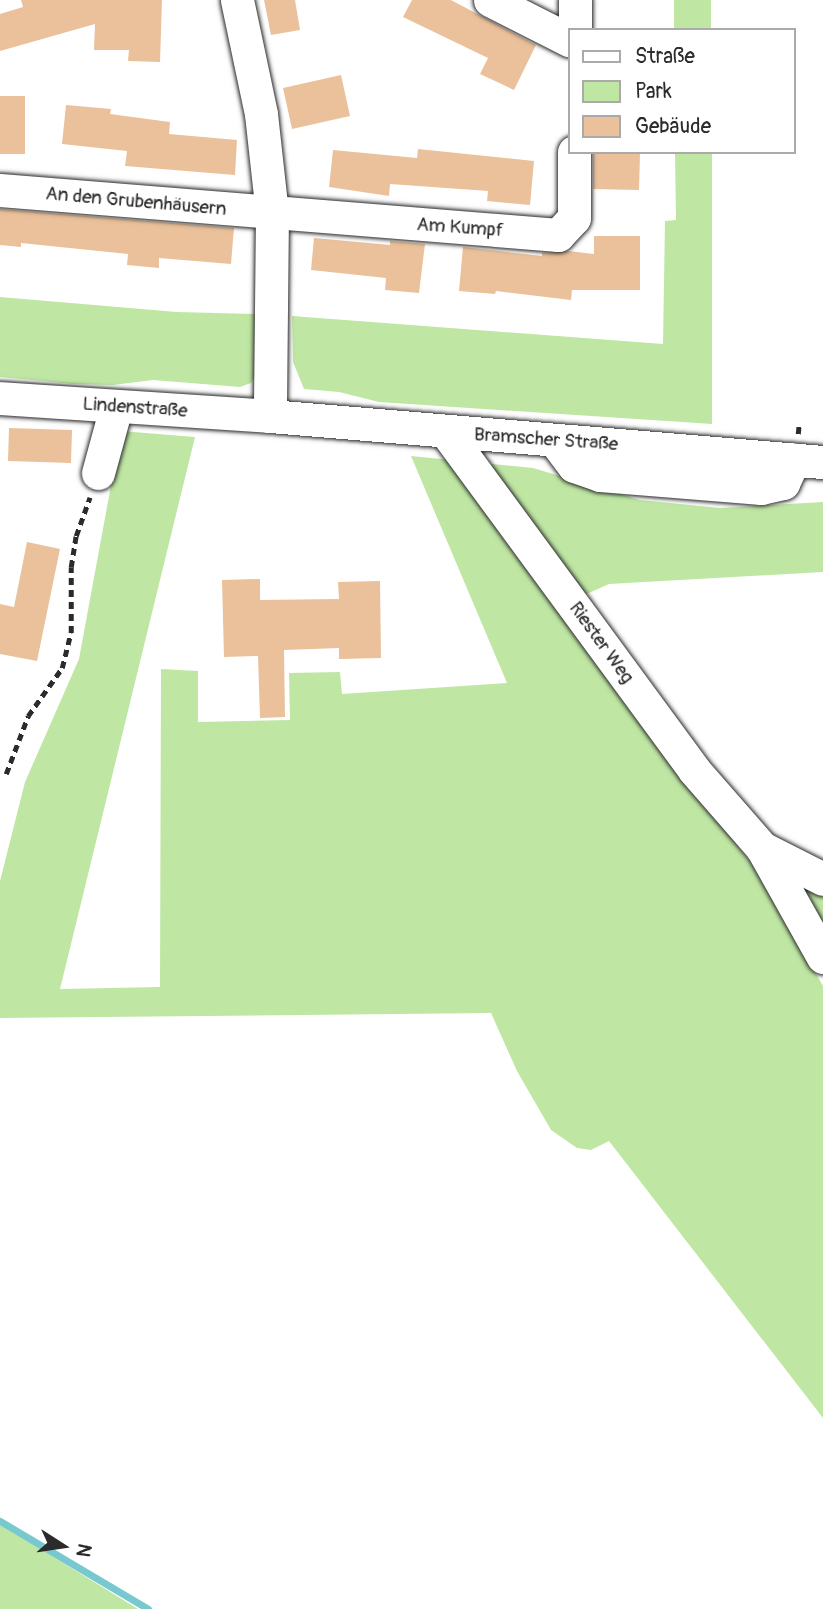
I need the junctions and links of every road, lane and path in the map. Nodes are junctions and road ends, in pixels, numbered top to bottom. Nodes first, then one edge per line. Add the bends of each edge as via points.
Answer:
1 (237, 0) edge
2 (490, 0) edge
3 (575, 0) edge
4 (575, 28) edge
5 (568, 39) edge
6 (575, 154) edge
7 (0, 190) edge
8 (272, 214) junction
9 (0, 398) edge
10 (116, 407) junction
11 (270, 416) junction
12 (446, 432) junction
13 (808, 461) edge
14 (98, 473) joint
15 (6, 774) dead end
16 (762, 849) junction
17 (823, 879) edge
18 (823, 957) edge

1 - 8 street via 261,114
2 - 5 street
3 - 4 street
6 - 8 street, Am Kumpf via 574,218 558,236
7 - 8 street, An den Grubenhäusern
8 - 11 street
9 - 10 street, Lindenstraße
10 - 11 street, Lindenstraße
10 - 14 street
11 - 12 street, Bramscher Straße
12 - 13 street, Bramscher Straße
12 - 16 street, Riester Weg via 694,770
14 - 15 path via 76,536 71,633 62,668 27,716
16 - 17 street, Riester Weg
16 - 18 street, Riester Weg

